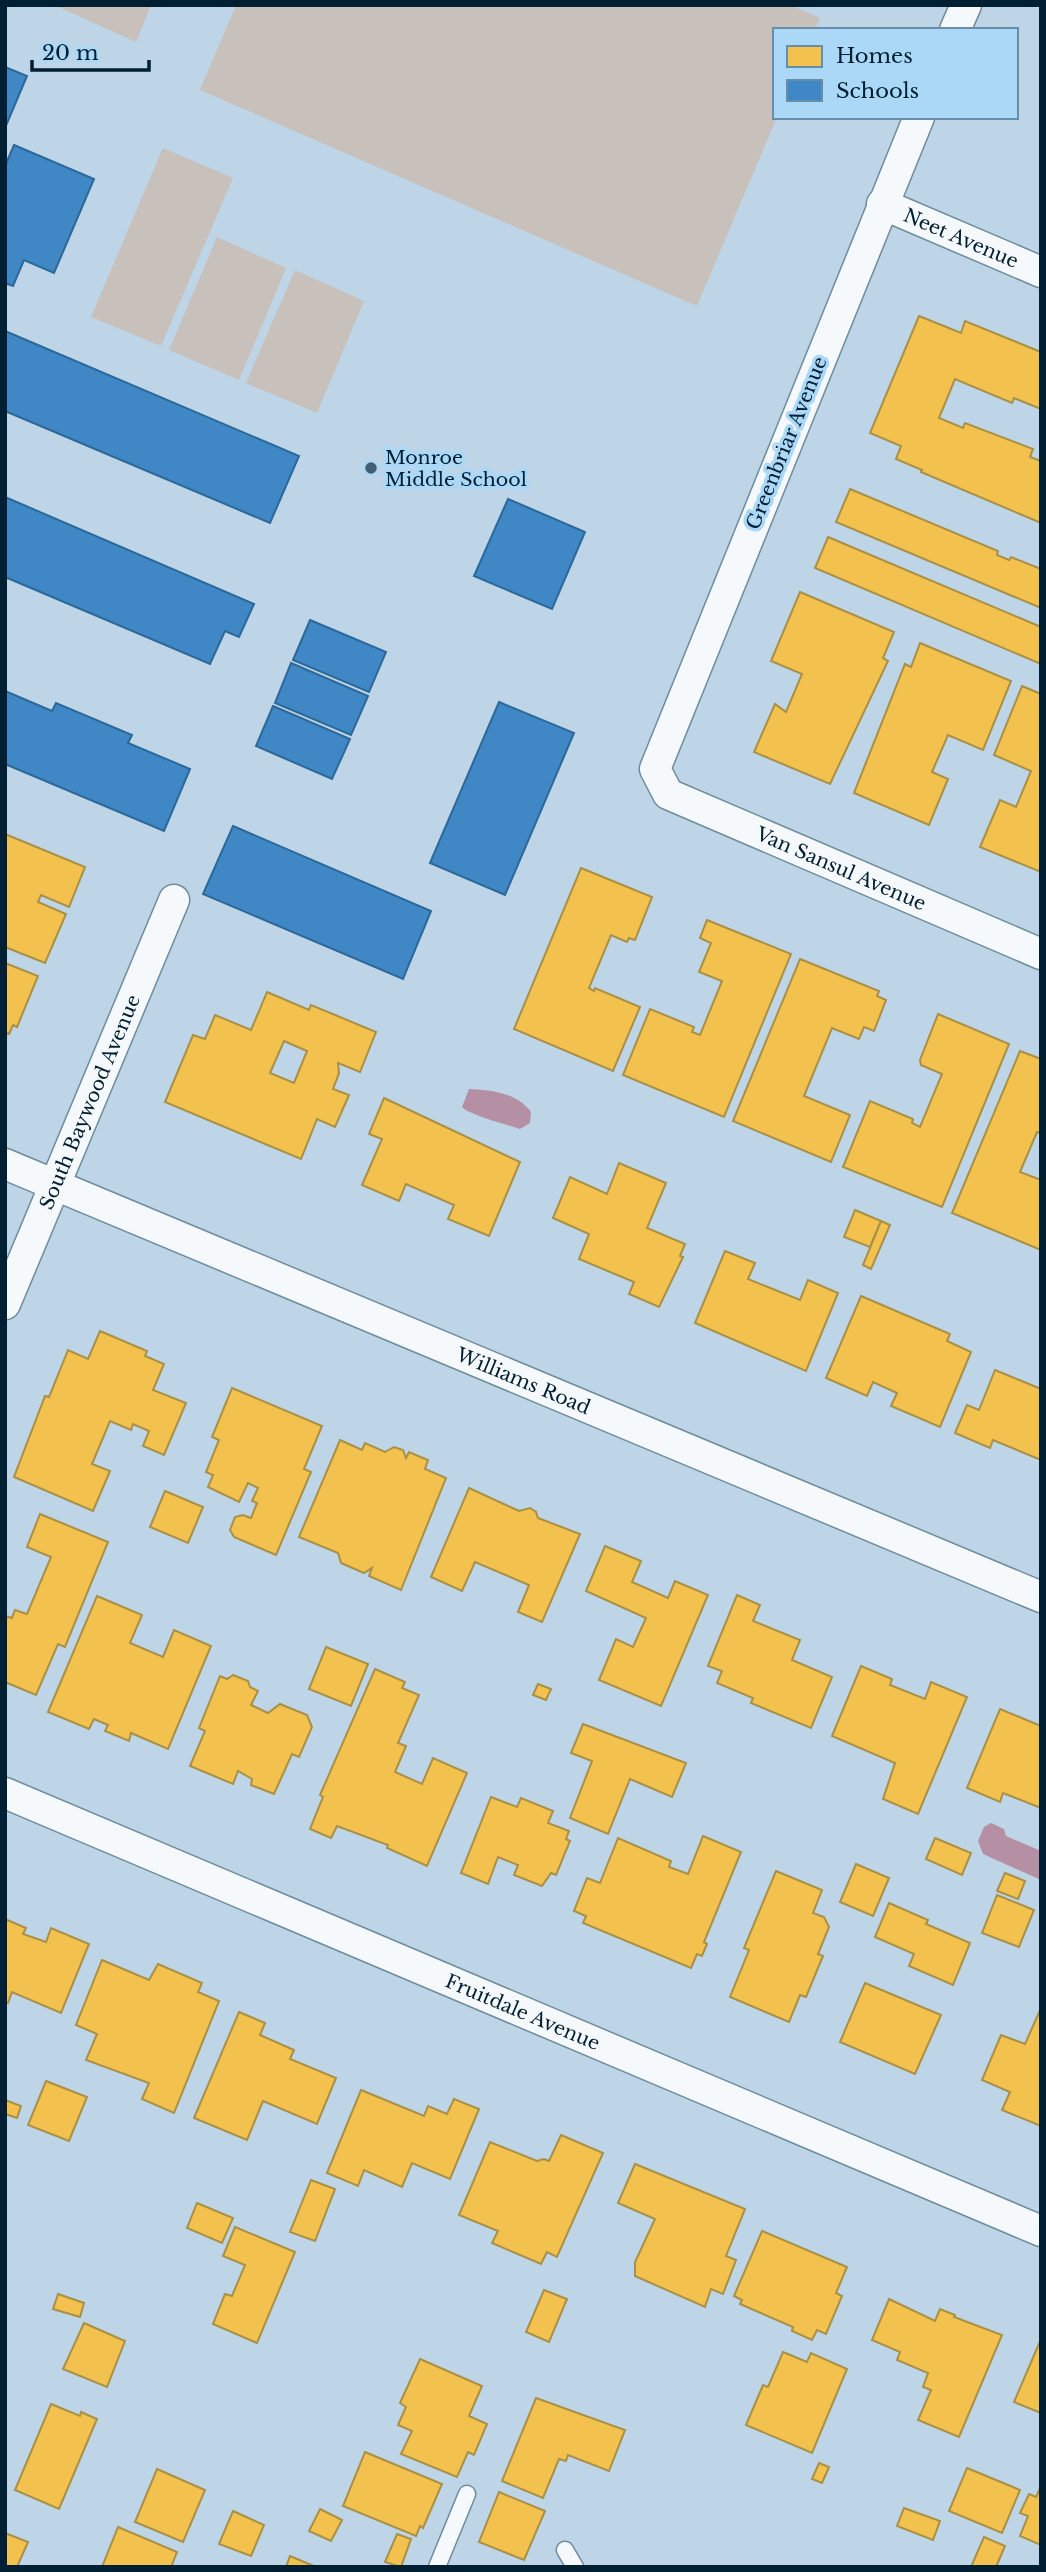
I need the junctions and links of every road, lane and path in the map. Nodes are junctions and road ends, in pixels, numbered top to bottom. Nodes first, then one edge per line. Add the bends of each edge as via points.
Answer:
1 (966, 5) edge
2 (957, 28) edge
3 (918, 119) edge
4 (882, 204) junction
5 (1041, 272) edge
6 (655, 769) joint
7 (174, 900) dead end
8 (1041, 954) edge
9 (5, 1164) edge
10 (55, 1184) junction
11 (5, 1304) edge
12 (1041, 1598) edge
13 (5, 1793) edge
14 (1041, 2231) edge
15 (467, 2494) dead end
16 (565, 2550) dead end
17 (438, 2567) edge
18 (575, 2567) edge

1 - 2 street
3 - 4 street, Greenbriar Avenue
4 - 5 street, Neet Avenue
4 - 6 street, Greenbriar Avenue
6 - 8 street, Van Sansul Avenue via 668,794
7 - 10 street, South Baywood Avenue
9 - 10 street, Williams Road
10 - 11 street, South Baywood Avenue
10 - 12 street, Williams Road
13 - 14 street, Fruitdale Avenue
15 - 17 lane
16 - 18 lane

